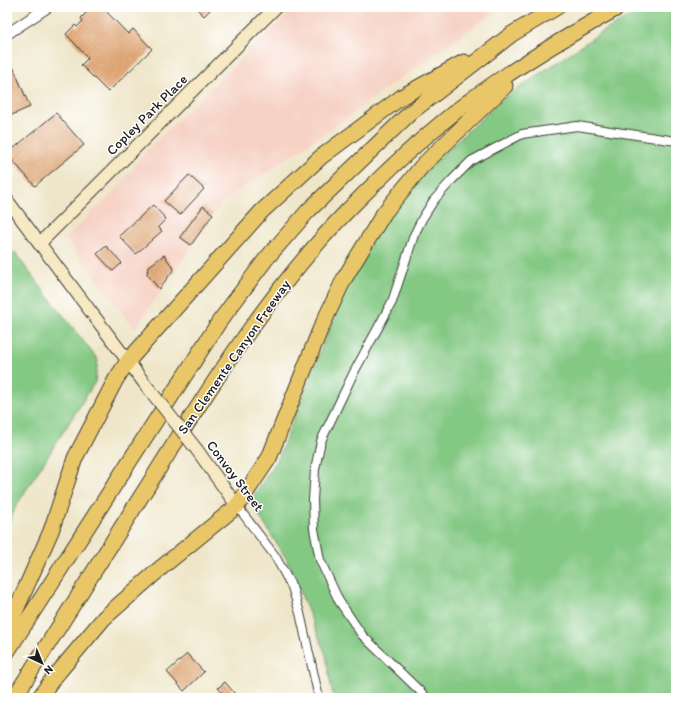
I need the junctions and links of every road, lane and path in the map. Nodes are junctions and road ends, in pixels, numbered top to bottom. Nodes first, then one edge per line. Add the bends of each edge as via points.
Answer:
1 (48, 7) edge
2 (276, 7) edge
3 (557, 7) edge
4 (619, 7) edge
5 (7, 34) edge
6 (512, 34) junction
7 (531, 60) junction
8 (676, 141) edge
9 (7, 200) edge
10 (39, 244) junction
11 (128, 361) junction
12 (237, 506) junction
13 (7, 630) edge
14 (7, 652) edge
15 (14, 698) edge
16 (39, 698) edge
17 (319, 698) edge
18 (427, 698) edge

1 - 5 street
2 - 10 main road, Copley Park Place
3 - 6 highway, San Clemente Canyon Freeway
4 - 7 highway, San Clemente Canyon Freeway
6 - 11 highway via 403,96 321,157 262,211
6 - 14 highway, San Clemente Canyon Freeway via 410,113 308,211 266,260 220,322
7 - 12 highway via 422,166 384,213 344,279 320,330 269,458
7 - 15 highway, San Clemente Canyon Freeway via 468,103 416,145 362,195 269,302 194,412
8 - 18 street via 577,126 522,134 471,161 450,181 422,219 414,235 392,302 321,441 315,469 313,508 320,560 339,600 362,635
9 - 10 main road, Convoy Street
10 - 11 main road, Convoy Street
11 - 12 main road, Convoy Street, bridge
11 - 13 highway via 75,458 51,531
12 - 16 highway via 104,618
12 - 17 street, Convoy Street via 275,556 292,587

